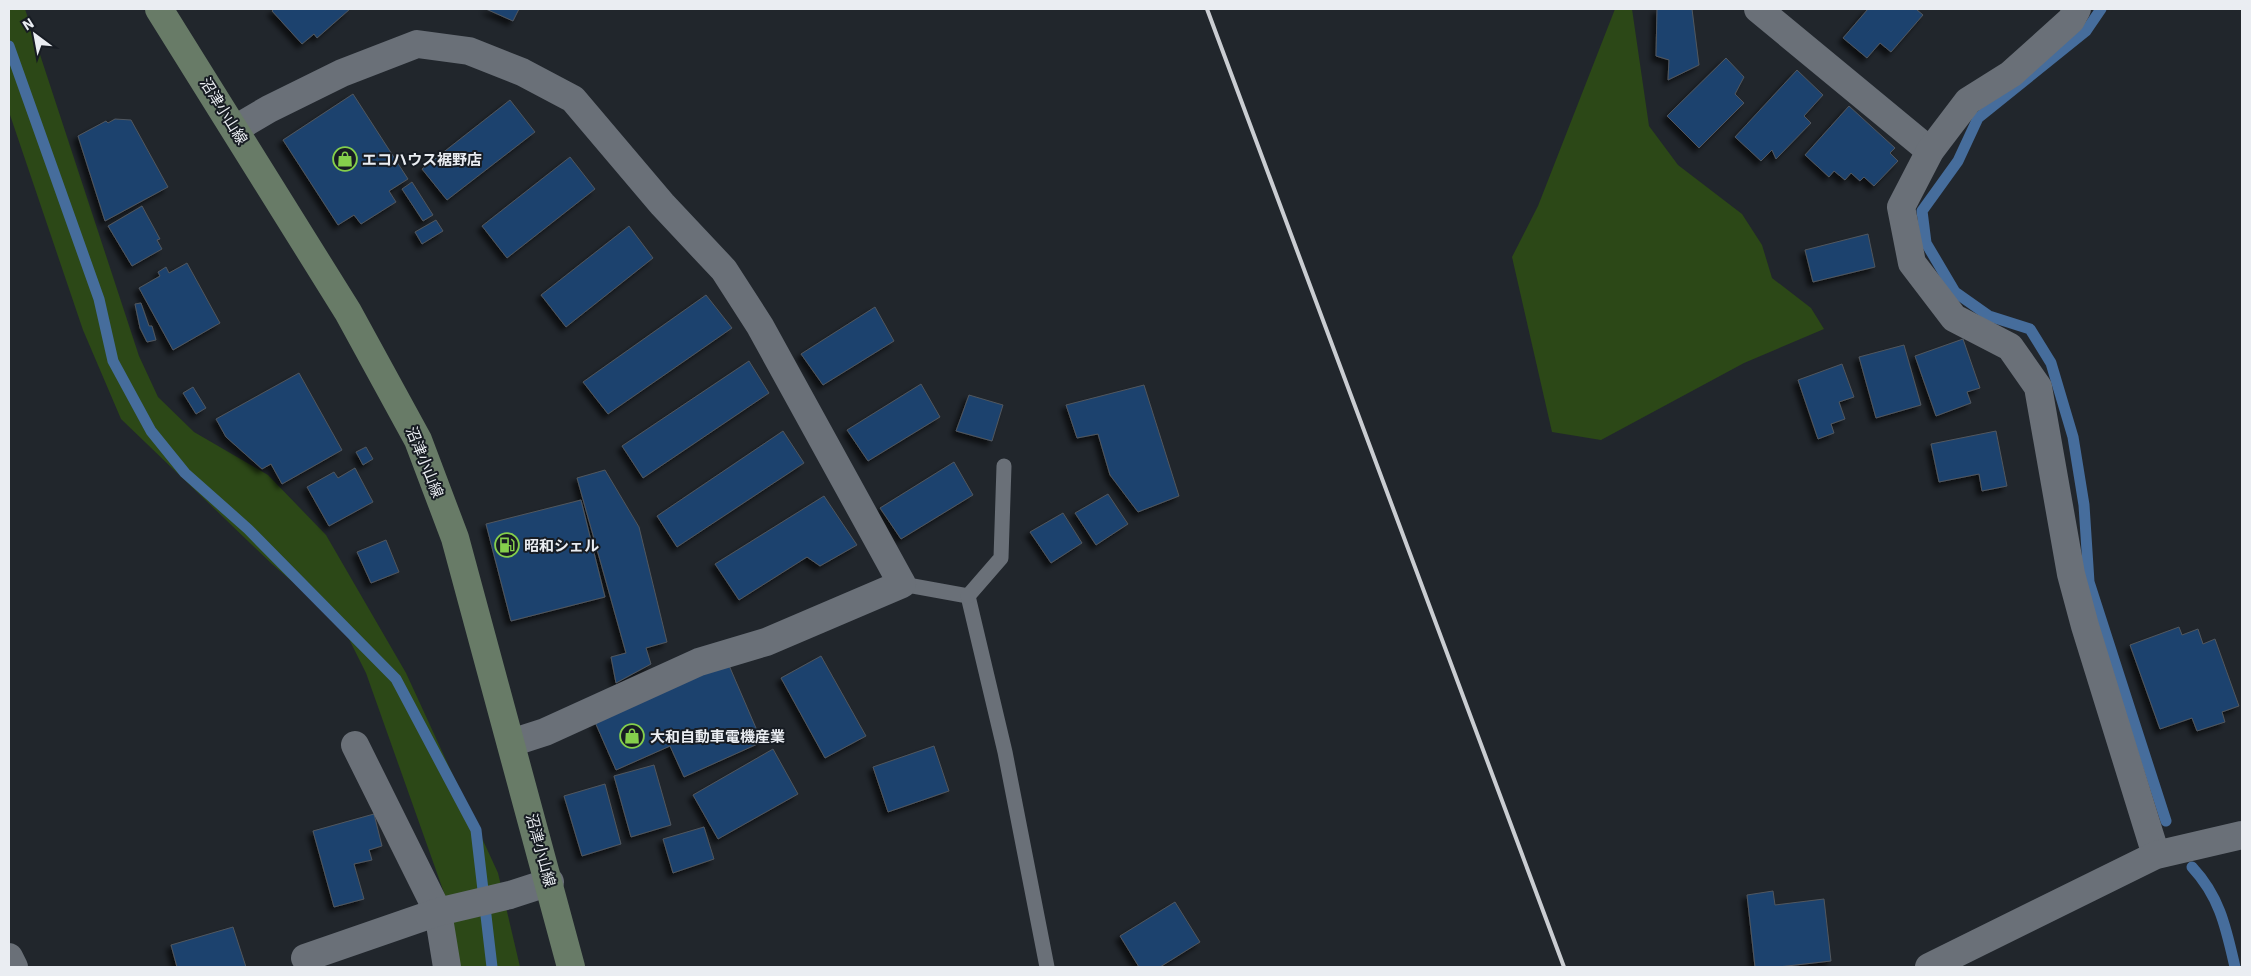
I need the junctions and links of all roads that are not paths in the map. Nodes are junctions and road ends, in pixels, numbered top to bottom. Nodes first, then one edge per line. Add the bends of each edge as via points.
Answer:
1 (160, 9) edge
2 (1758, 9) edge
3 (2077, 9) edge
4 (235, 129) junction
5 (1930, 151) junction
6 (1004, 466) dead end
7 (902, 584) junction
8 (968, 596) junction
9 (511, 743) junction
10 (355, 745) dead end
11 (2242, 835) edge
12 (2156, 854) junction
13 (550, 882) junction
14 (438, 912) junction
15 (9, 957) edge
16 (305, 958) dead end
17 (14, 967) edge
18 (447, 967) edge
19 (571, 967) edge
20 (1047, 967) edge
21 (1930, 967) edge

1 - 4 main road, 沼津小山線
2 - 5 street
3 - 5 street via 2071,20 2011,74 1968,101
4 - 7 street via 342,73 417,44 469,51 522,72 573,99 662,204 724,270 760,326
4 - 9 main road, 沼津小山線 via 348,312 418,440 455,538
5 - 12 street via 1901,206 1912,263 1954,318 2010,347 2038,387 2071,574
6 - 8 lane via 1001,558
7 - 8 lane
7 - 9 street via 766,642 699,662 545,732
8 - 20 lane via 1005,752
9 - 13 main road, 沼津小山線
10 - 14 street
11 - 12 street
12 - 21 street
13 - 14 street
13 - 19 main road, 沼津小山線
14 - 16 street
14 - 18 street
15 - 17 street

